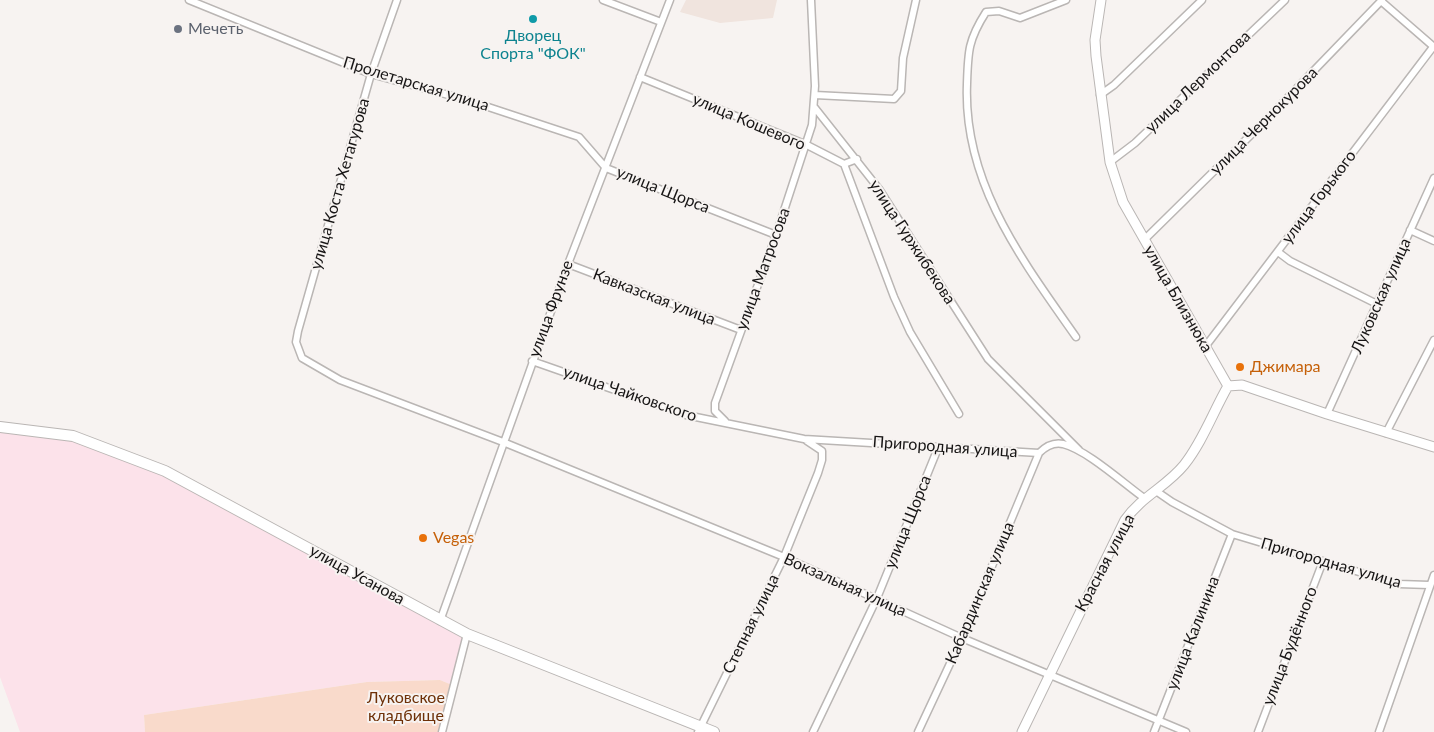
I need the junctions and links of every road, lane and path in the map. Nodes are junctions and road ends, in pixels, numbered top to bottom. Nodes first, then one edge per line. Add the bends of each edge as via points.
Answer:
1 (189, 0) edge
2 (397, 0) edge
3 (603, 0) edge
4 (670, 0) edge
5 (811, 0) edge
6 (916, 0) edge
7 (1066, 0) edge
8 (1102, 0) edge
9 (1202, 0) edge
10 (1285, 0) edge
11 (1382, 0) edge
12 (661, 22) junction
13 (1434, 47) edge
14 (371, 74) junction
15 (640, 76) junction
16 (815, 95) junction
17 (1100, 95) junction
18 (815, 108) junction
19 (806, 145) junction
20 (857, 159) junction
21 (1110, 162) junction
22 (844, 164) junction
23 (606, 168) junction
24 (1434, 178) edge
25 (1410, 230) junction
26 (776, 235) junction
27 (1144, 240) junction
28 (1434, 241) edge
29 (1278, 252) junction
30 (568, 264) junction
31 (1377, 304) junction
32 (741, 330) junction
33 (1076, 337) dead end
34 (1434, 340) edge
35 (296, 342) joint
36 (1206, 347) junction
37 (532, 361) junction
38 (1228, 386) junction
39 (959, 414) dead end
40 (1327, 414) junction
41 (728, 424) junction
42 (0, 426) edge
43 (1386, 433) junction
44 (804, 439) junction
45 (503, 442) junction
46 (1434, 447) edge
47 (938, 448) junction
48 (1039, 453) junction
49 (1083, 454) junction
50 (1156, 490) junction
51 (1144, 498) junction
52 (1232, 534) junction
53 (784, 557) junction
54 (1323, 561) junction
55 (1434, 575) edge
56 (1429, 585) junction
57 (877, 598) junction
58 (440, 621) junction
59 (467, 634) junction
60 (962, 638) junction
61 (1049, 675) junction
62 (1159, 721) junction
63 (700, 729) edge
64 (442, 732) edge
65 (714, 732) edge
66 (813, 732) edge
67 (918, 732) edge
68 (1022, 732) edge
69 (1154, 732) edge
70 (1186, 732) edge
71 (1258, 732) edge
72 (1379, 732) edge

1 - 14 street, Пролетарская улица
2 - 14 street, улица Коста Хетагурова
3 - 12 street
4 - 12 street, улица Фрунзе
5 - 16 street
6 - 16 street via 903,58 899,96 894,99
7 - 33 street via 1020,18 999,11 986,12 972,33 966,100 972,151 990,199 1026,266
8 - 17 street, улица Близнюка via 1095,40
9 - 17 street
10 - 21 street, улица Лермонтова via 1135,143
11 - 13 street, улица Горького
11 - 27 street, улица Чернокурова
12 - 15 street, улица Фрунзе
13 - 29 street, улица Горького
14 - 23 street, Пролетарская улица via 467,100 580,137
14 - 35 street, улица Коста Хетагурова
15 - 19 street, улица Кошевого
15 - 23 street, улица Фрунзе
16 - 18 street
17 - 21 street, улица Близнюка
18 - 19 street, улица Матросова
18 - 20 street, улица Гуржибекова
19 - 22 street, улица Кошевого
19 - 26 street, улица Матросова
20 - 22 street
20 - 49 street, улица Гуржибекова via 911,235 988,359
21 - 27 street, улица Близнюка via 1123,202
22 - 39 street, улица Гуржибекова via 906,323
23 - 26 street, улица Щорса
23 - 30 street, улица Фрунзе
24 - 25 street, Луковская улица
25 - 28 street
25 - 31 street, Луковская улица
26 - 32 street, улица Матросова
27 - 36 street, улица Близнюка
29 - 31 street
29 - 36 street, улица Горького
30 - 32 street, Кавказская улица
30 - 37 street, улица Фрунзе
31 - 40 street, Луковская улица
32 - 41 street, улица Матросова via 715,403 715,410
34 - 43 street
35 - 45 street, Вокзальная улица via 302,358 340,380
36 - 38 street, улица Близнюка
37 - 41 street, улица Чайковского via 686,415
37 - 45 street, улица Фрунзе
38 - 40 street via 1242,385
38 - 50 street, Красная улица via 1196,448 1184,465
40 - 43 street
41 - 44 street, Пригородная улица
42 - 58 main road, улица Усанова via 73,436 165,471
43 - 46 street
44 - 47 street, Пригородная улица
44 - 53 street, Степная улица via 822,451 822,460
45 - 53 street, Вокзальная улица
45 - 58 street, улица Фрунзе
47 - 48 street, Пригородная улица
47 - 57 street, улица Щорса
48 - 49 street, Пригородная улица via 1045,447 1063,444
48 - 60 street, Кабардинская улица
49 - 51 street, Пригородная улица
50 - 51 street, Красная улица
50 - 52 street, Пригородная улица
51 - 61 street, Красная улица via 1129,514 1115,538
52 - 54 street, Пригородная улица
52 - 62 street, улица Калинина
53 - 57 street, Вокзальная улица
53 - 63 street, Степная улица
54 - 56 street, Пригородная улица via 1399,584
54 - 71 street, улица Будённого
55 - 56 street
56 - 72 street
57 - 60 street, Вокзальная улица
57 - 66 street, улица Щорса
58 - 59 main road, улица Усанова
59 - 63 main road, улица Усанова
59 - 64 street
60 - 61 street, Вокзальная улица
60 - 67 street, Кабардинская улица
61 - 62 street, Вокзальная улица
61 - 68 street, Красная улица
62 - 69 street, улица Калинина
62 - 70 street, Вокзальная улица
63 - 65 main road, улица Усанова

